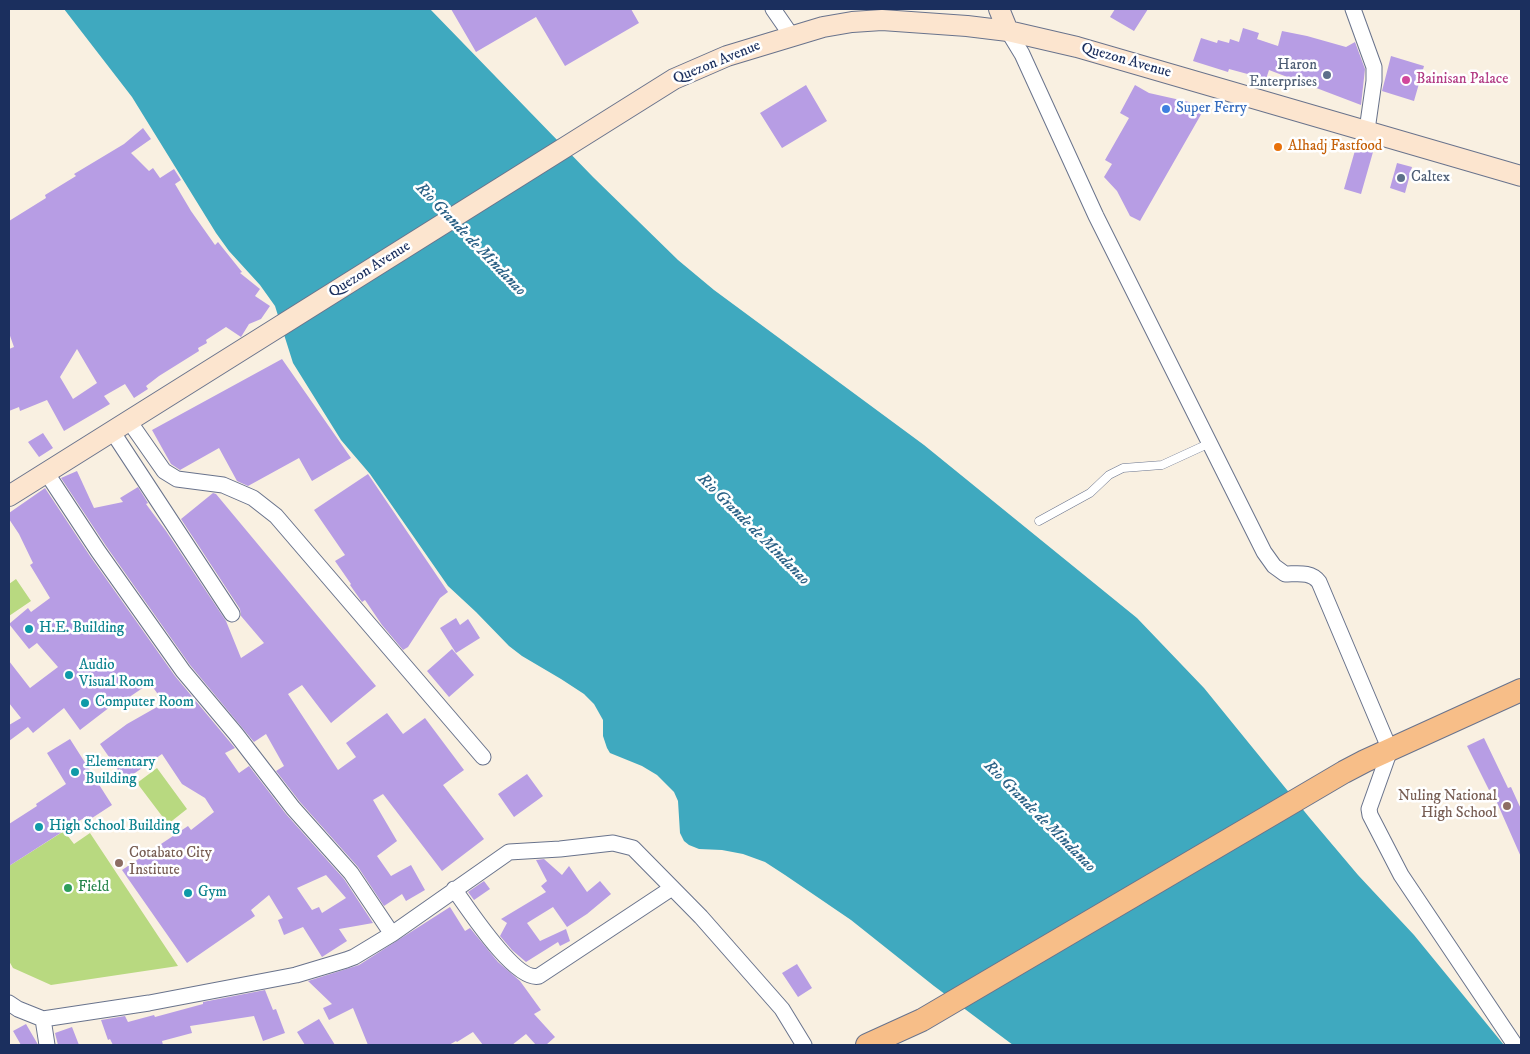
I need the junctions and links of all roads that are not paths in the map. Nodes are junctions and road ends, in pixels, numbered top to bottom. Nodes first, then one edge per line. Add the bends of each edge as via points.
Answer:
1 (772, 9) edge
2 (999, 9) edge
3 (1353, 9) edge
4 (1008, 31) junction
5 (791, 35) junction
6 (1367, 130) junction
7 (1521, 176) edge
8 (129, 421) junction
9 (112, 432) junction
10 (1210, 443) junction
11 (46, 472) junction
12 (9, 496) edge
13 (1039, 521) dead end
14 (232, 614) dead end
15 (1521, 690) edge
16 (1390, 750) junction
17 (483, 757) dead end
18 (672, 888) junction
19 (454, 889) junction
20 (392, 934) junction
21 (9, 1003) edge
22 (44, 1019) junction
23 (47, 1045) edge
24 (804, 1045) edge
25 (867, 1045) edge
26 (1515, 1045) edge

1 - 5 street
2 - 4 street
3 - 6 street via 1374,67
4 - 5 street, Quezon Avenue via 882,20 842,24
4 - 6 street, Quezon Avenue via 1077,47
4 - 10 street via 1026,61 1096,216
5 - 8 street, Quezon Avenue via 727,56 674,79
6 - 7 street, Quezon Avenue
8 - 9 street, Quezon Avenue
8 - 17 street via 164,471 177,479 224,485 254,498 276,516
9 - 11 street, Quezon Avenue
9 - 14 street
10 - 13 lane via 1162,465 1123,468 1109,475 1090,493
10 - 16 street via 1274,566 1285,574 1302,573 1316,577 1319,582
11 - 12 street, Quezon Avenue
11 - 20 street via 182,671 293,808 351,873
15 - 16 main road
16 - 25 main road via 1316,788 922,1020
16 - 26 street via 1369,808 1370,815 1401,875
18 - 19 street via 633,848 613,843 509,852
18 - 19 street via 534,978 523,973 495,945
18 - 24 street via 782,1009
19 - 20 street
20 - 22 street via 346,960 296,975
21 - 22 street
22 - 23 street

